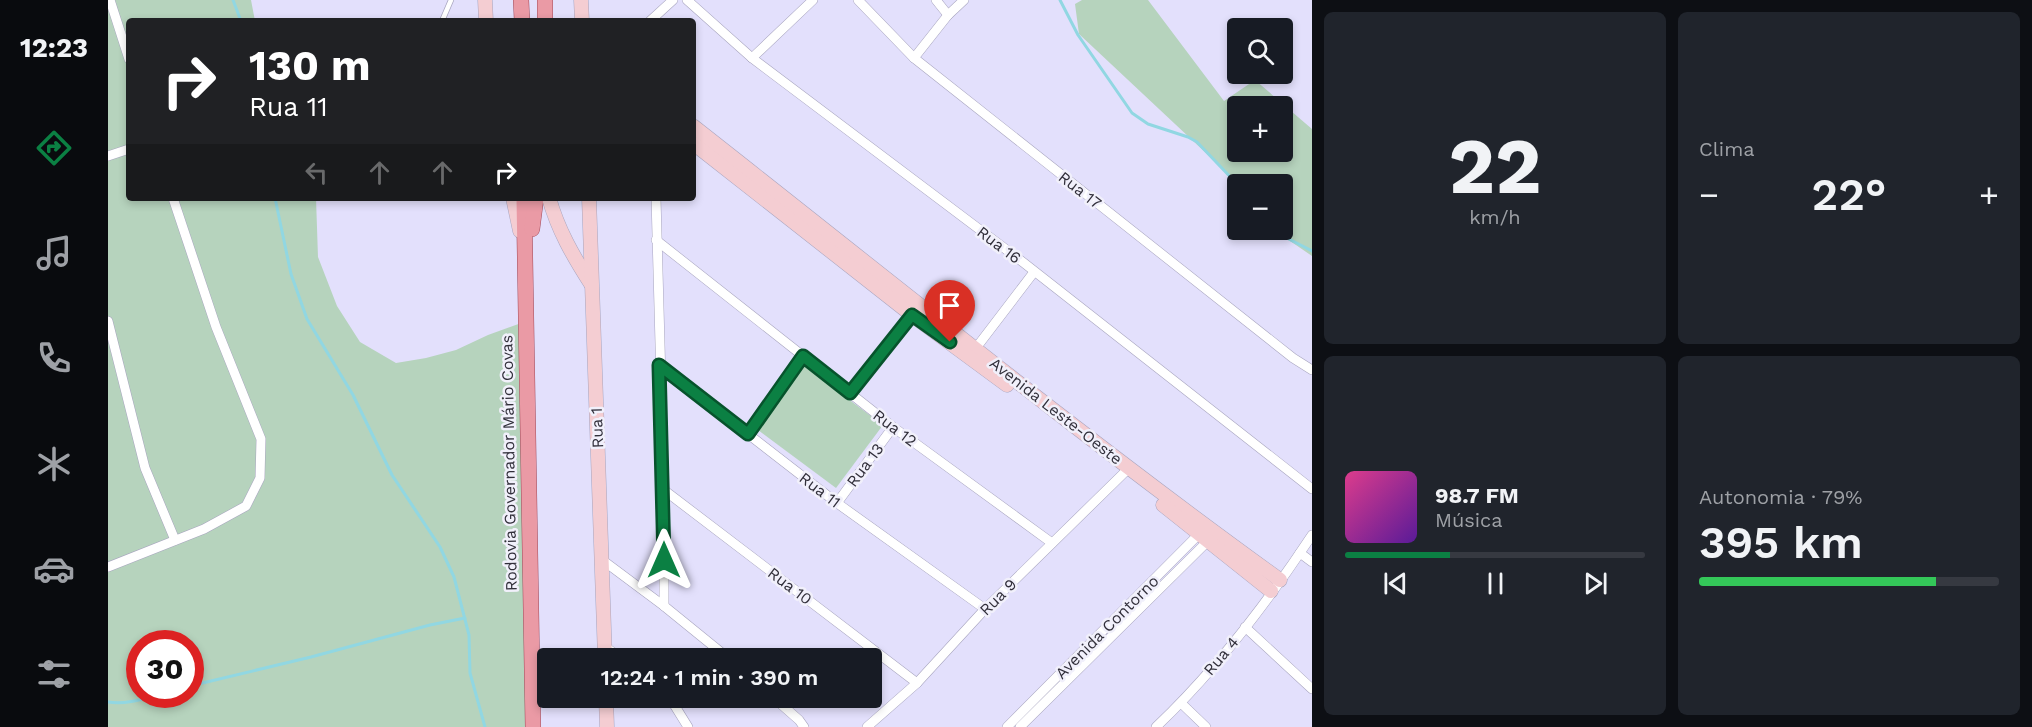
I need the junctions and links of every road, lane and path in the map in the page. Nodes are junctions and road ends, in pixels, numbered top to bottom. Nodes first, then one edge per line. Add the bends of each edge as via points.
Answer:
1 (110, 0) edge
2 (451, 0) edge
3 (485, 0) edge
4 (521, 0) edge
5 (545, 0) edge
6 (581, 0) edge
7 (673, 0) edge
8 (687, 0) edge
9 (813, 0) edge
10 (858, 0) edge
11 (936, 0) edge
12 (964, 0) edge
13 (948, 15) junction
14 (443, 18) edge
15 (486, 18) edge
16 (522, 18) edge
17 (545, 18) edge
18 (582, 18) edge
19 (653, 18) edge
20 (126, 50) edge
21 (752, 58) junction
22 (914, 58) junction
23 (696, 128) edge
24 (696, 145) edge
25 (126, 150) edge
26 (108, 156) edge
27 (175, 201) edge
28 (514, 201) edge
29 (524, 201) edge
30 (536, 201) edge
31 (550, 201) edge
32 (589, 201) edge
33 (656, 201) edge
34 (656, 240) junction
35 (524, 251) junction
36 (1034, 272) junction
37 (524, 279) junction
38 (592, 285) junction
39 (916, 310) junction
40 (108, 321) edge
41 (976, 348) junction
42 (803, 356) junction
43 (659, 365) junction
44 (1312, 370) edge
45 (850, 393) junction
46 (893, 427) junction
47 (748, 434) junction
48 (1126, 471) junction
49 (1312, 489) edge
50 (664, 490) junction
51 (837, 503) junction
52 (1207, 534) junction
53 (1312, 535) edge
54 (175, 540) junction
55 (1052, 543) junction
56 (1300, 554) junction
57 (601, 559) junction
58 (1312, 562) edge
59 (108, 567) edge
60 (1276, 585) junction
61 (664, 606) junction
62 (985, 609) junction
63 (1245, 627) junction
64 (605, 648) edge
65 (716, 648) edge
66 (917, 683) junction
67 (1312, 690) edge
68 (1181, 703) junction
69 (606, 708) edge
70 (676, 708) edge
71 (784, 708) edge
72 (802, 725) edge
73 (532, 727) edge
74 (607, 727) edge
75 (688, 727) edge
76 (867, 727) edge
77 (1007, 727) edge
78 (1020, 727) edge
79 (1156, 727) edge
80 (1206, 727) edge

1 - 20 street
2 - 14 lane
3 - 15 street
4 - 16 main road
5 - 17 main road
6 - 18 street
7 - 19 street
8 - 21 street, Rua 16
9 - 21 street
10 - 22 street, Rua 17
11 - 13 street
12 - 13 street
13 - 22 street
21 - 36 street, Rua 16
22 - 44 street, Rua 17
23 - 39 street, Avenida Leste-Oeste
24 - 39 street, Avenida Leste-Oeste
25 - 26 street
27 - 54 street via 216,327 261,439 260,478 246,506
28 - 35 street
29 - 35 main road, Rodovia Governador Mário Covas
30 - 37 main road
31 - 38 street via 568,248
32 - 38 street, Rua 1
33 - 34 street
34 - 42 street, Rua 12
34 - 43 street
35 - 37 main road, Rodovia Governador Mário Covas
36 - 41 street
36 - 49 street, Rua 16
37 - 73 main road, Rodovia Governador Mário Covas
38 - 57 street, Rua 1
39 - 41 street, Avenida Leste-Oeste
39 - 45 street
39 - 48 street, Avenida Leste-Oeste
40 - 54 street via 145,468
41 - 48 street, Avenida Leste-Oeste
42 - 45 street, Rua 12
42 - 47 street
43 - 47 street, Rua 11
43 - 50 street
45 - 46 street, Rua 12
46 - 51 street, Rua 13
46 - 55 street, Rua 12
47 - 51 street, Rua 11
48 - 52 street, Avenida Leste-Oeste
48 - 55 street, Rua 9
50 - 61 street
50 - 66 street, Rua 10
51 - 62 street, Rua 11
52 - 60 street, Avenida Leste-Oeste
52 - 77 street, Avenida Contorno
52 - 78 street, Avenida Contorno
53 - 56 street, Rua 4
54 - 59 street
55 - 62 street, Rua 9
56 - 58 street
56 - 60 street, Rua 4
57 - 61 street
57 - 64 street, Rua 1
60 - 63 street, Rua 4
61 - 65 street
62 - 66 street, Rua 9
63 - 67 street
63 - 68 street, Rua 4
66 - 76 street, Rua 9
68 - 79 street, Rua 4
68 - 80 street
69 - 74 street
70 - 75 street
71 - 72 street

